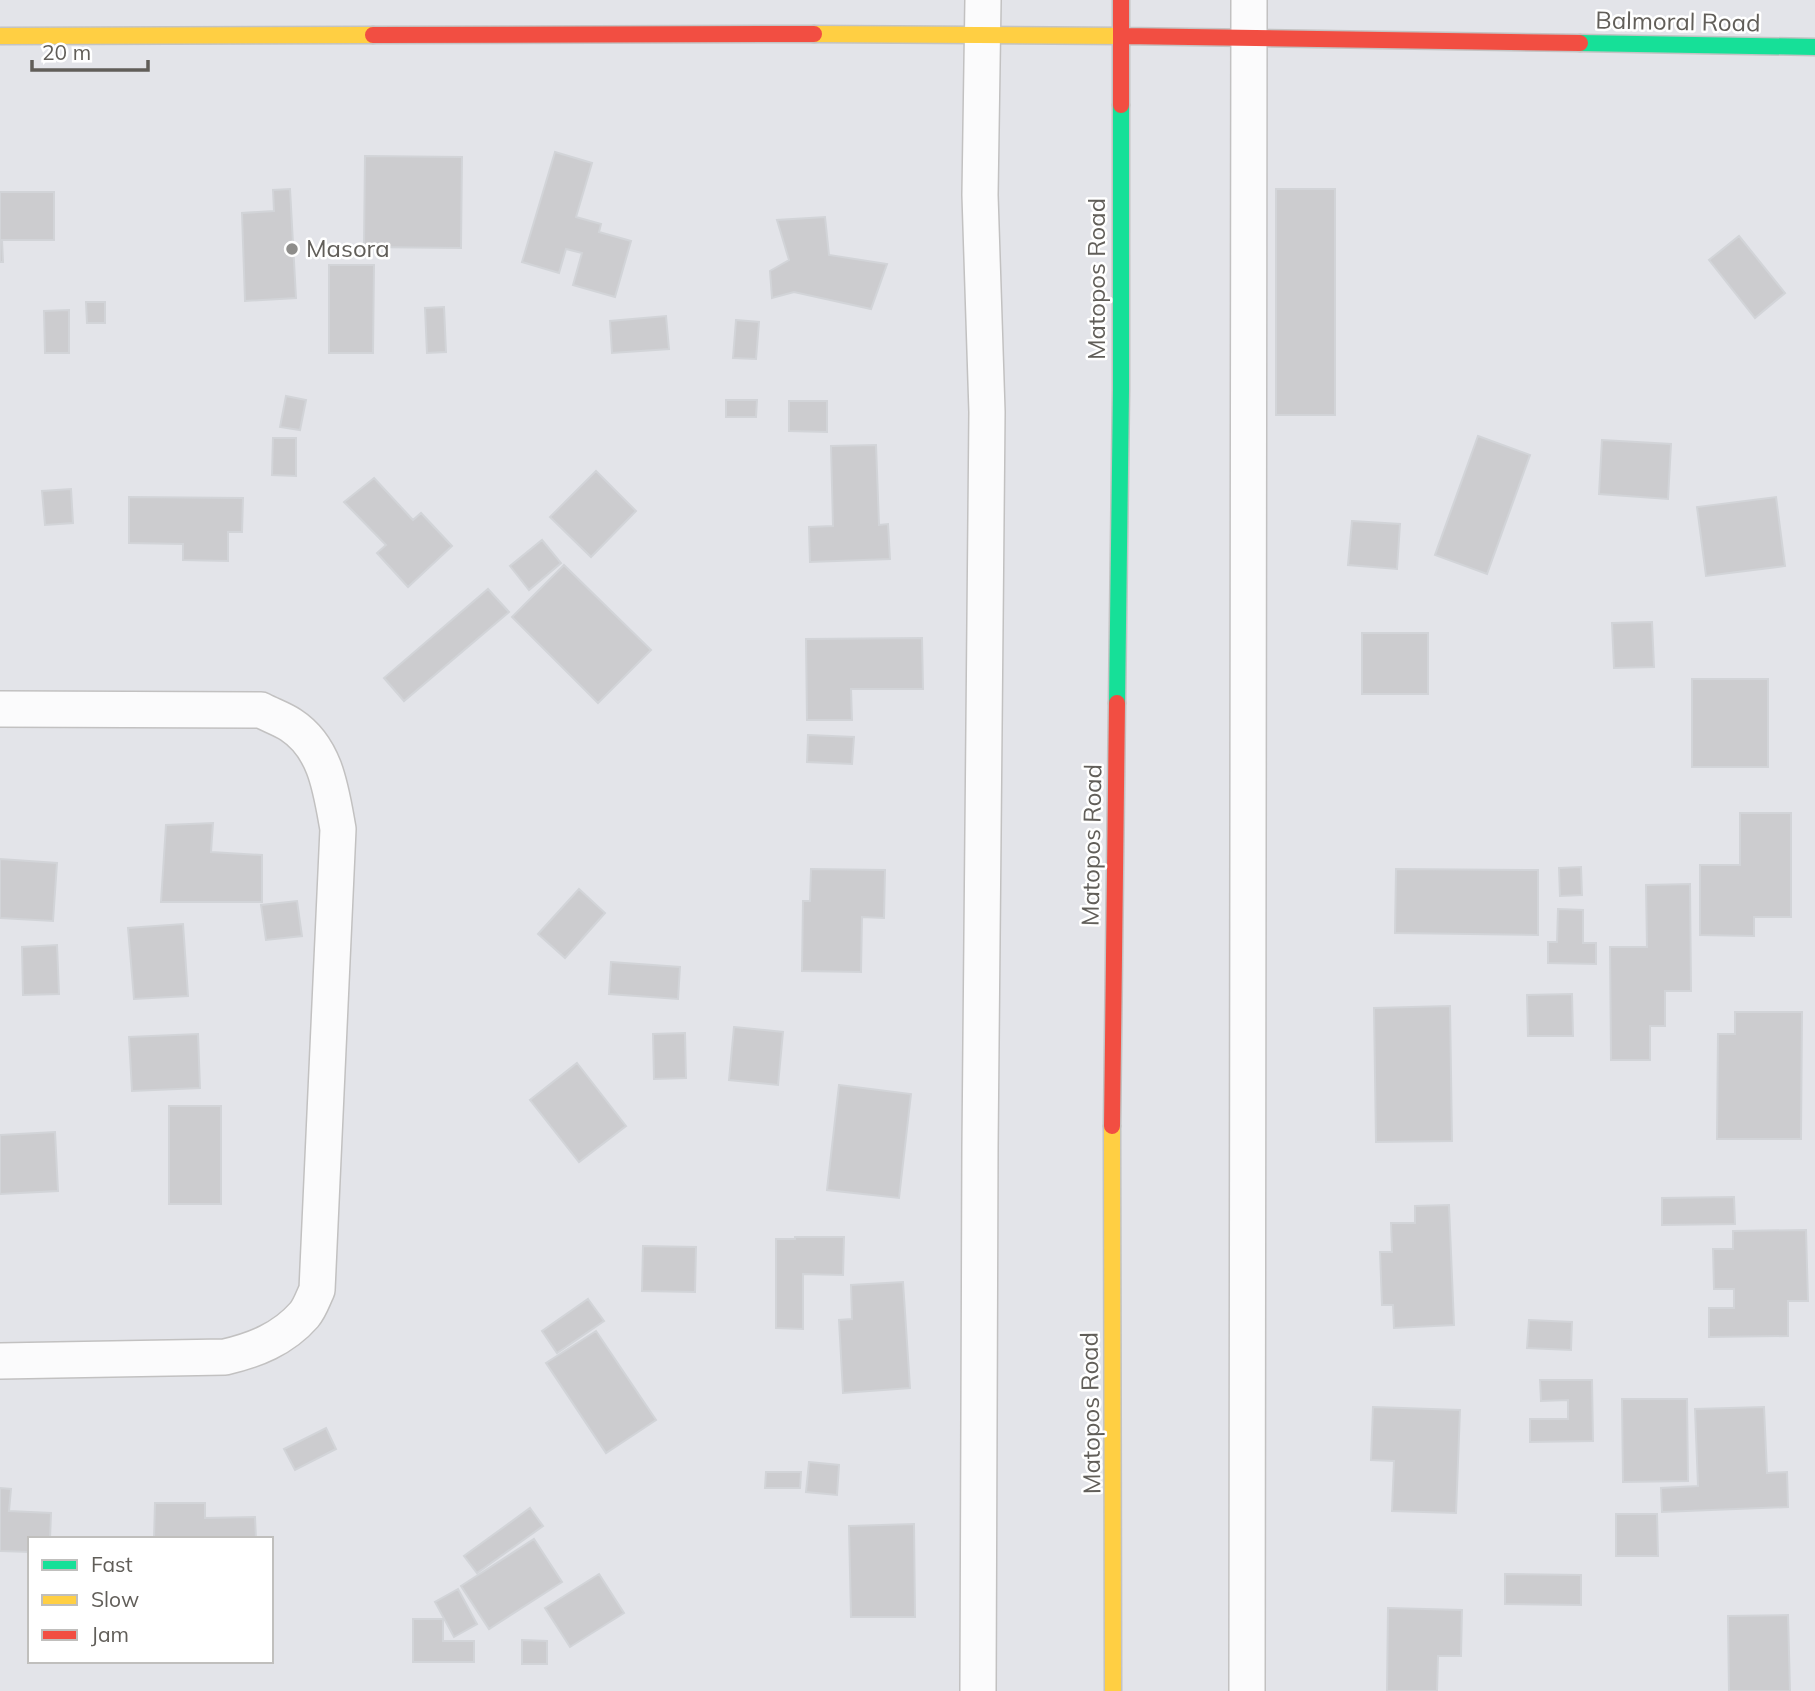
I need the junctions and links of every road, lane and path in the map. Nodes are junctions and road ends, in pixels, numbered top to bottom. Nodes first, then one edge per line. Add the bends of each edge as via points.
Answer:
1 (983, 0) edge
2 (1121, 0) edge
3 (1249, 0) edge
4 (981, 34) junction
5 (1121, 35) junction
6 (0, 36) edge
7 (1250, 37) junction
8 (1815, 47) edge
9 (0, 709) edge
10 (0, 1360) edge
11 (978, 1691) edge
12 (1114, 1691) edge
13 (1247, 1691) edge

1 - 4 street
2 - 5 street, Matopos Road
3 - 7 street
4 - 5 street, Balmoral Road
4 - 6 street, Balmoral Road
4 - 11 street via 987,425
5 - 7 street, Balmoral Road
5 - 12 street, Matopos Road via 1112,1073
7 - 8 street, Balmoral Road
7 - 13 street
9 - 10 street via 261,710 292,725 318,752 338,828 317,1290 305,1314 255,1350 225,1357

